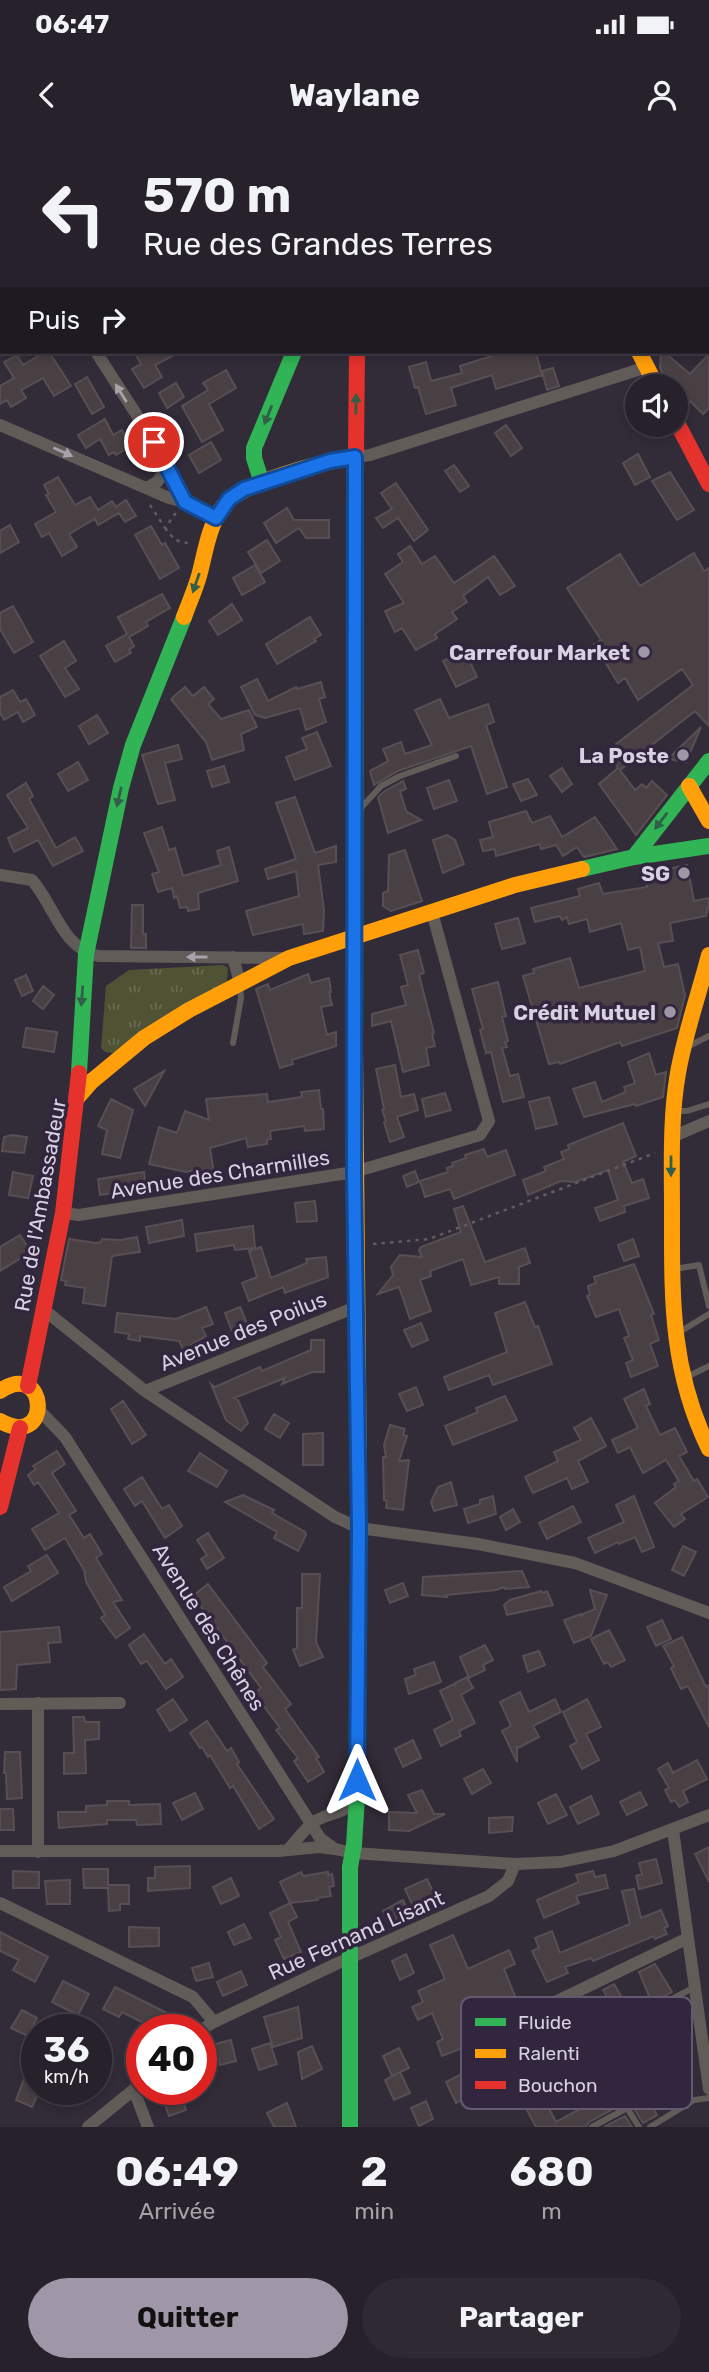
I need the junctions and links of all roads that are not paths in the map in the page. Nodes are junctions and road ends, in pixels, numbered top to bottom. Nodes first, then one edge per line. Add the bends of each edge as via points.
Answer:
1 (97, 354) edge
2 (293, 354) edge
3 (357, 354) edge
4 (640, 354) edge
5 (647, 367) junction
6 (650, 374) edge
7 (0, 425) edge
8 (684, 437) edge
9 (355, 457) junction
10 (168, 466) junction
11 (262, 483) junction
12 (709, 484) edge
13 (147, 488) junction
14 (185, 502) junction
15 (216, 518) junction
16 (456, 756) dead end
17 (709, 761) edge
18 (689, 786) junction
19 (354, 814) junction
20 (709, 821) edge
21 (709, 846) edge
22 (634, 857) junction
23 (0, 874) edge
24 (432, 912) junction
25 (354, 936) junction
26 (86, 954) junction
27 (709, 955) edge
28 (233, 957) junction
29 (289, 958) junction
30 (240, 983) junction
31 (709, 1036) edge
32 (79, 1038) junction
33 (233, 1043) dead end
34 (684, 1048) junction
35 (112, 1065) junction
36 (76, 1098) junction
37 (709, 1104) edge
38 (673, 1111) junction
39 (709, 1121) edge
40 (671, 1142) junction
41 (354, 1172) junction
42 (63, 1213) junction
43 (672, 1270) junction
44 (709, 1306) edge
45 (356, 1307) junction
46 (43, 1309) junction
47 (709, 1314) edge
48 (675, 1335) junction
49 (709, 1366) edge
50 (681, 1379) junction
51 (28, 1386) junction
52 (0, 1391) edge
53 (145, 1391) junction
54 (39, 1410) junction
55 (0, 1421) edge
56 (20, 1428) junction
57 (709, 1449) edge
58 (0, 1507) edge
59 (359, 1528) junction
60 (709, 1613) edge
61 (38, 1703) junction
62 (120, 1703) dead end
63 (0, 1704) edge
64 (356, 1798) junction
65 (709, 1815) edge
66 (311, 1824) junction
67 (673, 1830) junction
68 (289, 1849) junction
69 (335, 1849) junction
70 (0, 1851) edge
71 (38, 1852) junction
72 (354, 1853) junction
73 (515, 1864) junction
74 (0, 1903) edge
75 (688, 1938) junction
76 (349, 1958) junction
77 (695, 1987) junction
78 (566, 1997) edge
79 (676, 1997) edge
80 (698, 2010) junction
81 (692, 2013) edge
82 (207, 2014) edge
83 (217, 2021) edge
84 (709, 2089) edge
85 (126, 2097) edge
86 (709, 2098) edge
87 (692, 2102) edge
88 (142, 2105) edge
89 (625, 2109) edge
90 (628, 2109) edge
91 (680, 2109) edge
92 (88, 2127) edge
93 (148, 2127) edge
94 (349, 2127) edge
95 (592, 2127) edge
96 (639, 2127) edge
97 (650, 2127) edge

10 -> 1 street
2 -> 11 main road via 254,448
9 -> 3 main road
4 - 5 main road
5 - 6 main road
5 - 9 street
7 -> 13 street
8 - 12 main road
9 - 11 main road
9 - 19 main road
10 - 13 street
10 - 14 street
11 - 15 main road via 236,493
13 - 14 street
14 - 15 street
15 -> 26 main road via 198,580 133,745
16 - 19 lane via 381,786
17 - 18 main road
18 - 20 main road
18 -> 22 main road
19 - 25 main road
21 - 22 main road, Rue de l'Ambassadeur
22 - 24 main road, Rue de l'Ambassadeur via 515,885
23 - 26 street via 32,880 57,921
24 - 25 main road, Rue de l'Ambassadeur
24 - 41 street, Avenue des Charmilles via 489,1121 480,1135
25 - 29 main road, Rue de l'Ambassadeur
25 - 41 main road
28 -> 26 street
26 -> 32 main road
27 - 34 main road
28 - 29 street
28 - 30 street
29 - 30 main road, Rue de l'Ambassadeur
30 - 33 lane
30 - 35 main road, Rue de l'Ambassadeur via 144,1038
31 - 34 lane
32 - 35 main road via 90,1056
32 - 36 main road
34 - 38 main road
35 - 36 main road, Rue de l'Ambassadeur
36 - 42 main road, Rue de l'Ambassadeur
37 - 38 lane
38 - 40 main road
39 - 40 street
40 -> 43 main road
41 - 42 street, Avenue des Charmilles via 79,1216
41 - 45 main road
42 - 46 main road, Rue de l'Ambassadeur
43 - 44 lane via 699,1265
43 - 48 main road
45 - 53 street, Avenue des Poilus
45 - 59 main road
46 - 51 main road, Rue de l'Ambassadeur
46 - 53 street
47 - 48 lane
48 - 50 main road
49 - 50 lane
50 - 57 main road
51 - 52 main road via 14,1383
51 - 54 main road via 37,1397
53 - 59 street via 335,1517
54 - 56 main road via 32,1422
54 - 66 street, Avenue des Chênes via 65,1437
55 - 56 main road
56 - 58 main road
59 - 60 street via 575,1563
59 - 64 main road
61 - 62 street
61 - 63 street
61 - 71 street
64 - 66 street via 342,1812
64 - 72 main road
65 - 67 street
66 - 68 street
66 - 69 street, Avenue des Chênes
67 - 73 street via 614,1851 561,1862
67 - 75 street
68 - 69 street
68 - 71 street
69 - 72 street
70 - 71 street
72 - 73 street
72 - 76 main road
73 - 76 street, Rue Fernand Lisant via 508,1881 489,1896
74 - 82 street via 193,1997
75 - 77 street
75 - 78 street
76 - 83 street, Rue Fernand Lisant
76 - 94 main road
77 - 79 lane
77 - 80 street
80 - 81 lane
80 - 84 street
85 - 92 street
86 - 87 lane
88 - 93 street
89 - 95 lane
90 - 96 lane
91 - 97 lane

